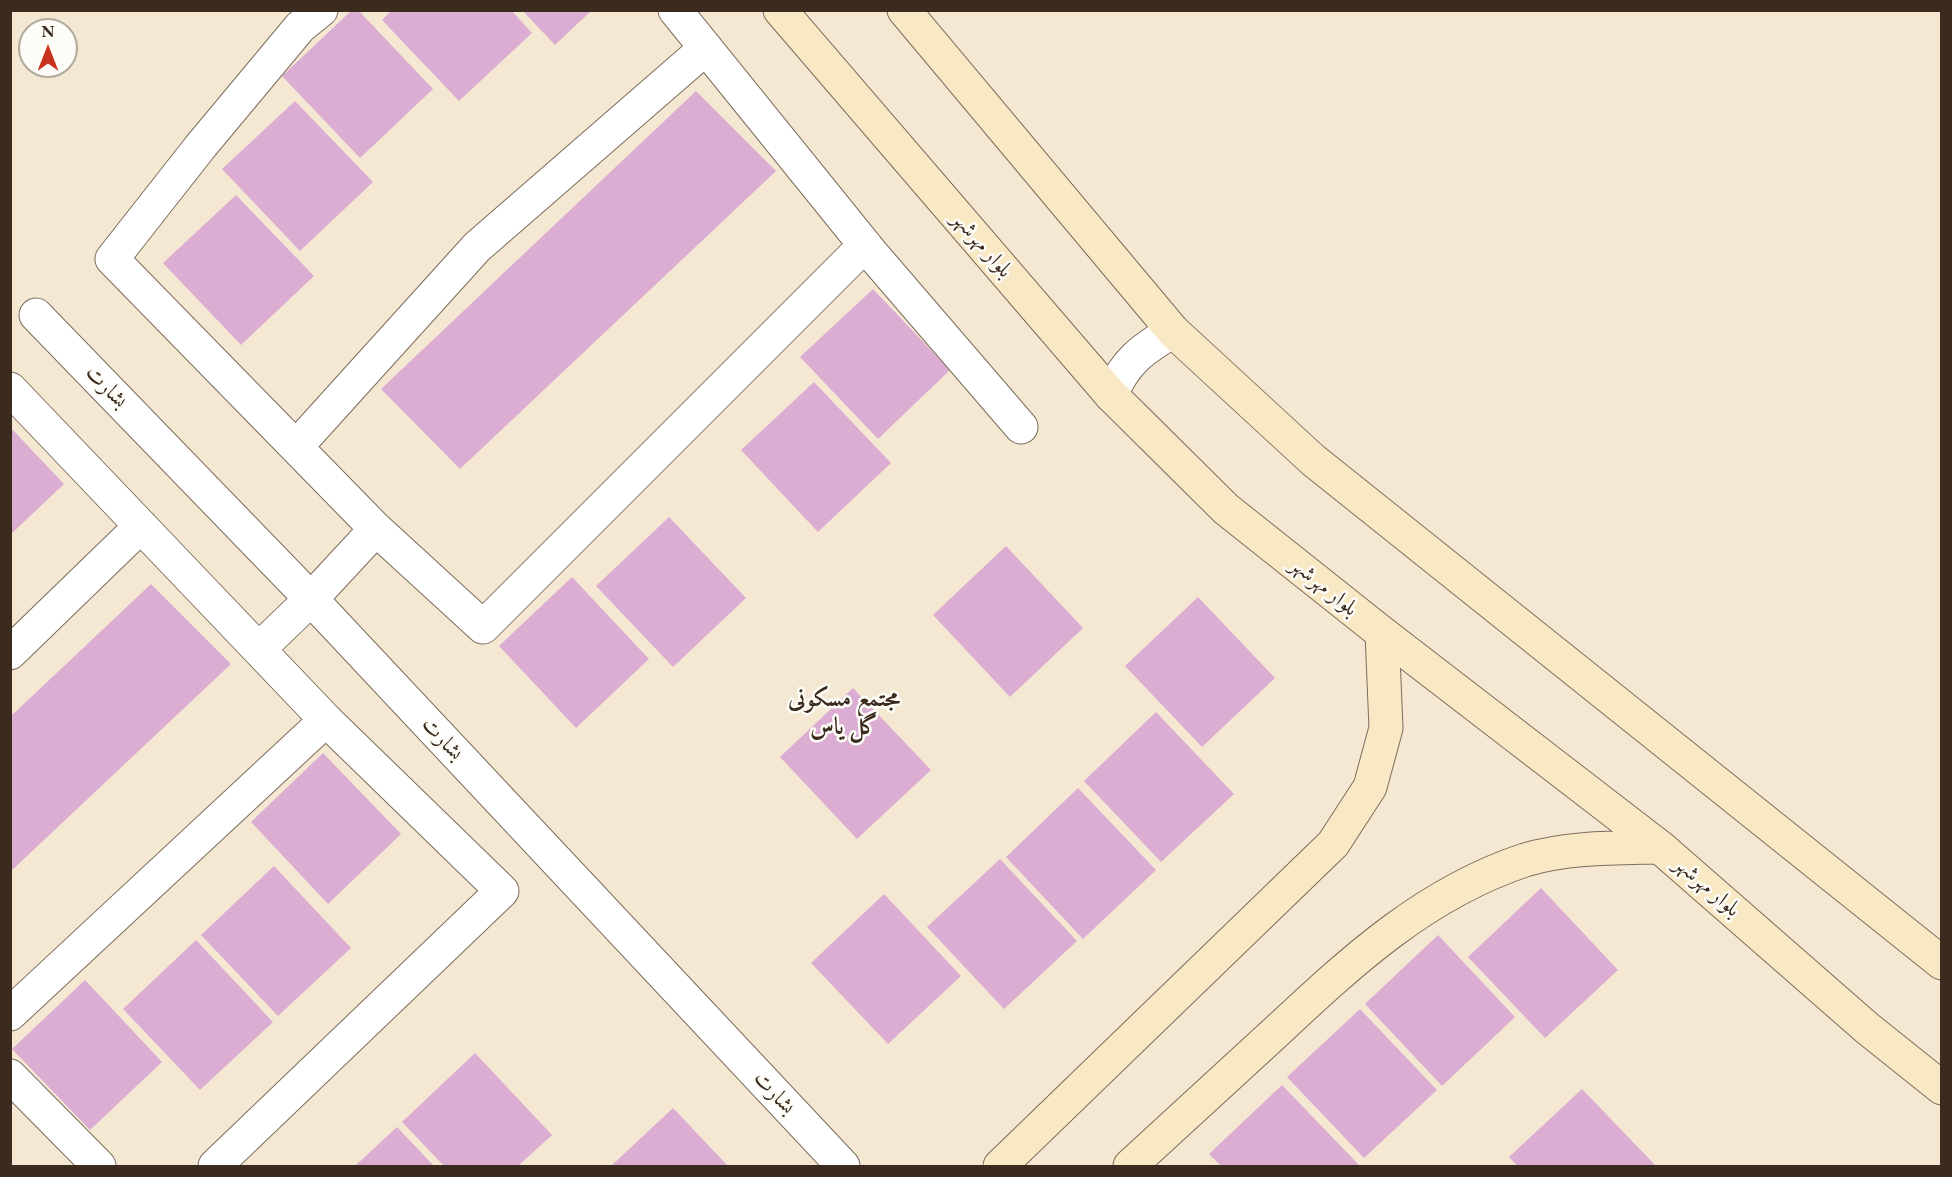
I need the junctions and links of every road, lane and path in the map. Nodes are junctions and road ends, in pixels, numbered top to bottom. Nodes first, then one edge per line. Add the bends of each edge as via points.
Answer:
1 (321, 10) edge
2 (675, 10) edge
3 (780, 10) edge
4 (904, 10) edge
5 (706, 48) junction
6 (865, 245) junction
7 (36, 315) dead end
8 (1173, 332) junction
9 (10, 389) edge
10 (1111, 395) junction
11 (1021, 427) dead end
12 (296, 447) junction
13 (141, 526) junction
14 (376, 529) junction
15 (311, 599) junction
16 (1382, 633) junction
17 (259, 650) junction
18 (10, 653) edge
19 (326, 720) junction
20 (1660, 847) junction
21 (1941, 963) edge
22 (10, 1014) edge
23 (10, 1076) edge
24 (1941, 1088) edge
25 (99, 1167) edge
26 (215, 1167) edge
27 (843, 1167) edge
28 (1000, 1167) edge
29 (1130, 1167) edge

1 - 12 street via 292,36 112,259
2 - 5 street
3 - 10 main road, بلوار مهرشهر
4 - 8 main road
5 - 6 street
5 - 12 street via 477,247
6 - 11 street
6 - 14 street via 483,627
7 - 15 street, بشارت
8 - 10 street via 1139,352 1118,378
8 - 21 main road via 1313,460
9 - 13 street
10 - 16 main road, بلوار مهرشهر via 1226,509
12 - 14 street
13 - 17 street
13 - 18 street
14 - 15 street
15 - 17 street
15 - 27 street, بشارت
16 - 20 main road, بلوار مهرشهر
16 - 28 main road via 1386,728 1370,787 1332,844
17 - 19 street
19 - 22 street
19 - 26 street via 502,891
20 - 24 main road, بلوار مهرشهر
20 - 29 main road via 1581,849 1526,860 1457,888 1357,957
23 - 25 street

